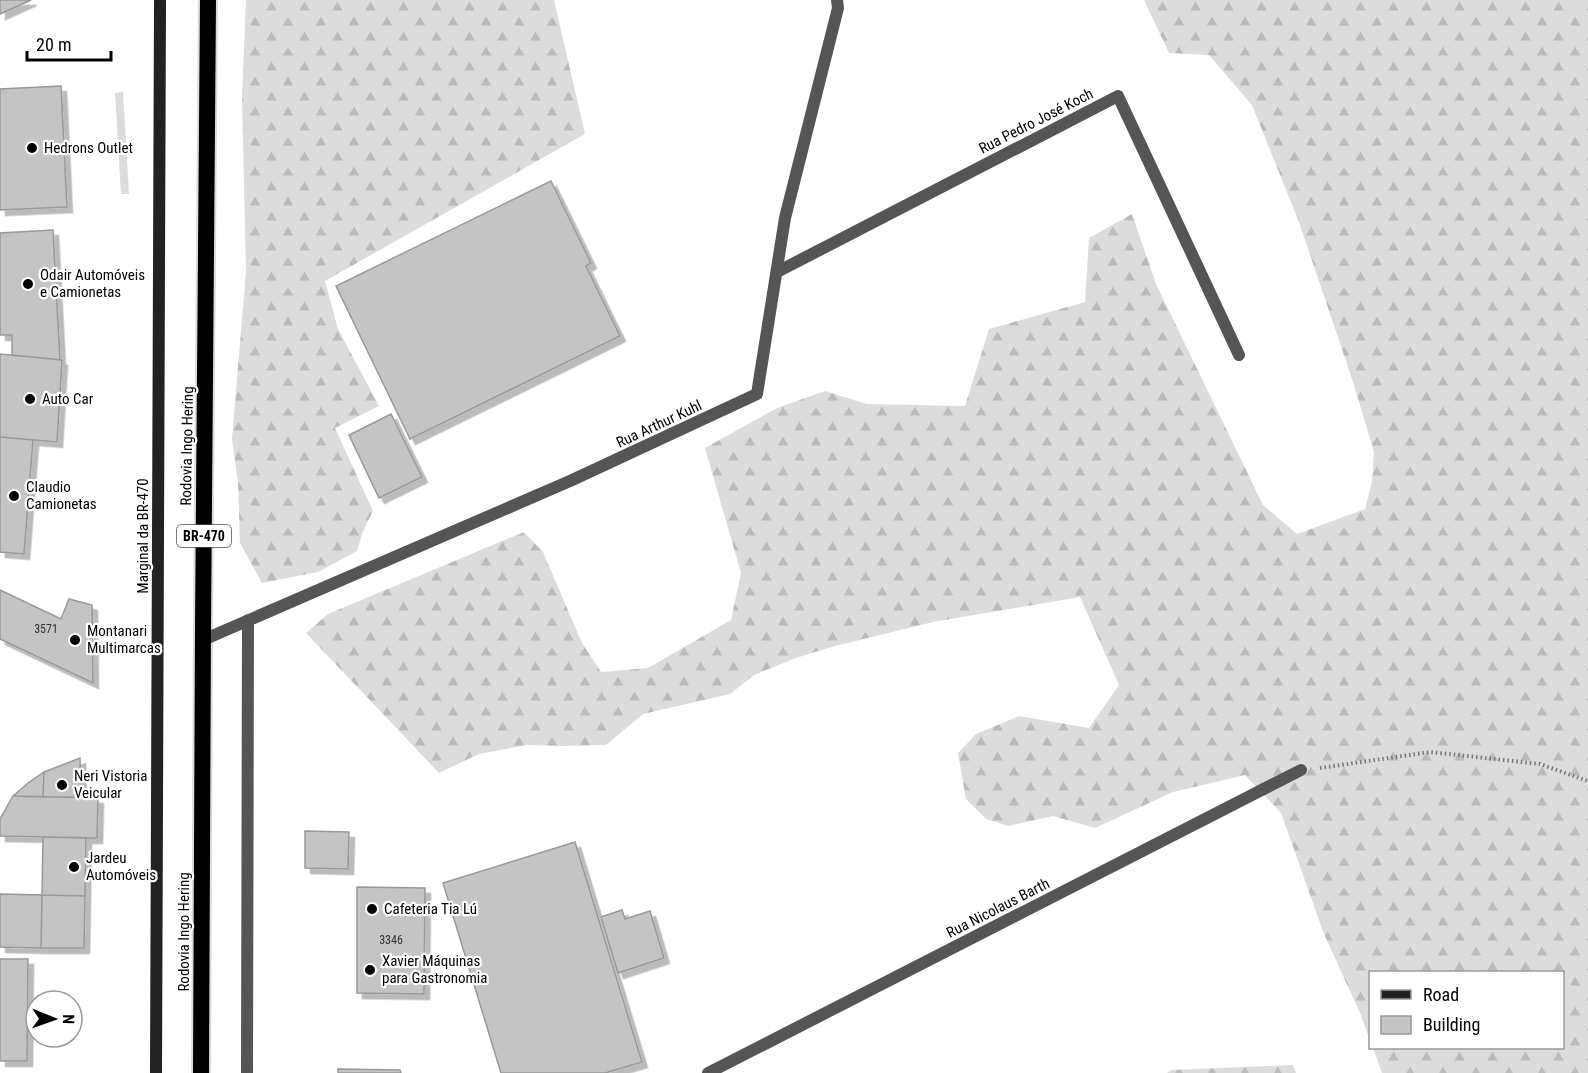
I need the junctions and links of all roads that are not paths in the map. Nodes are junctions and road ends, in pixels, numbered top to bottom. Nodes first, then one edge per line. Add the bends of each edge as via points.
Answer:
1 (160, 0) edge
2 (199, 0) edge
3 (208, 0) edge
4 (837, 0) edge
5 (208, 64) junction
6 (777, 272) junction
7 (1239, 355) dead end
8 (248, 620) junction
9 (203, 640) junction
10 (1301, 770) road end
11 (156, 1073) edge
12 (201, 1073) edge
13 (247, 1073) edge
14 (708, 1073) edge

1 - 11 main road, Marginal da BR-470
2 - 5 highway
3 - 5 highway, Rodovia Ingo Hering / BR-470
4 - 6 street, Rua Arthur Kuhl
5 - 9 highway, Rodovia Ingo Hering / BR-470
6 - 7 street, Rua Pedro José Koch via 1118,96
6 - 8 street, Rua Arthur Kuhl via 757,394 570,482
8 - 9 street, Rua Arthur Kuhl
8 - 13 street
9 - 12 highway, Rodovia Ingo Hering / BR-470
10 - 14 street, Rua Nicolaus Barth

